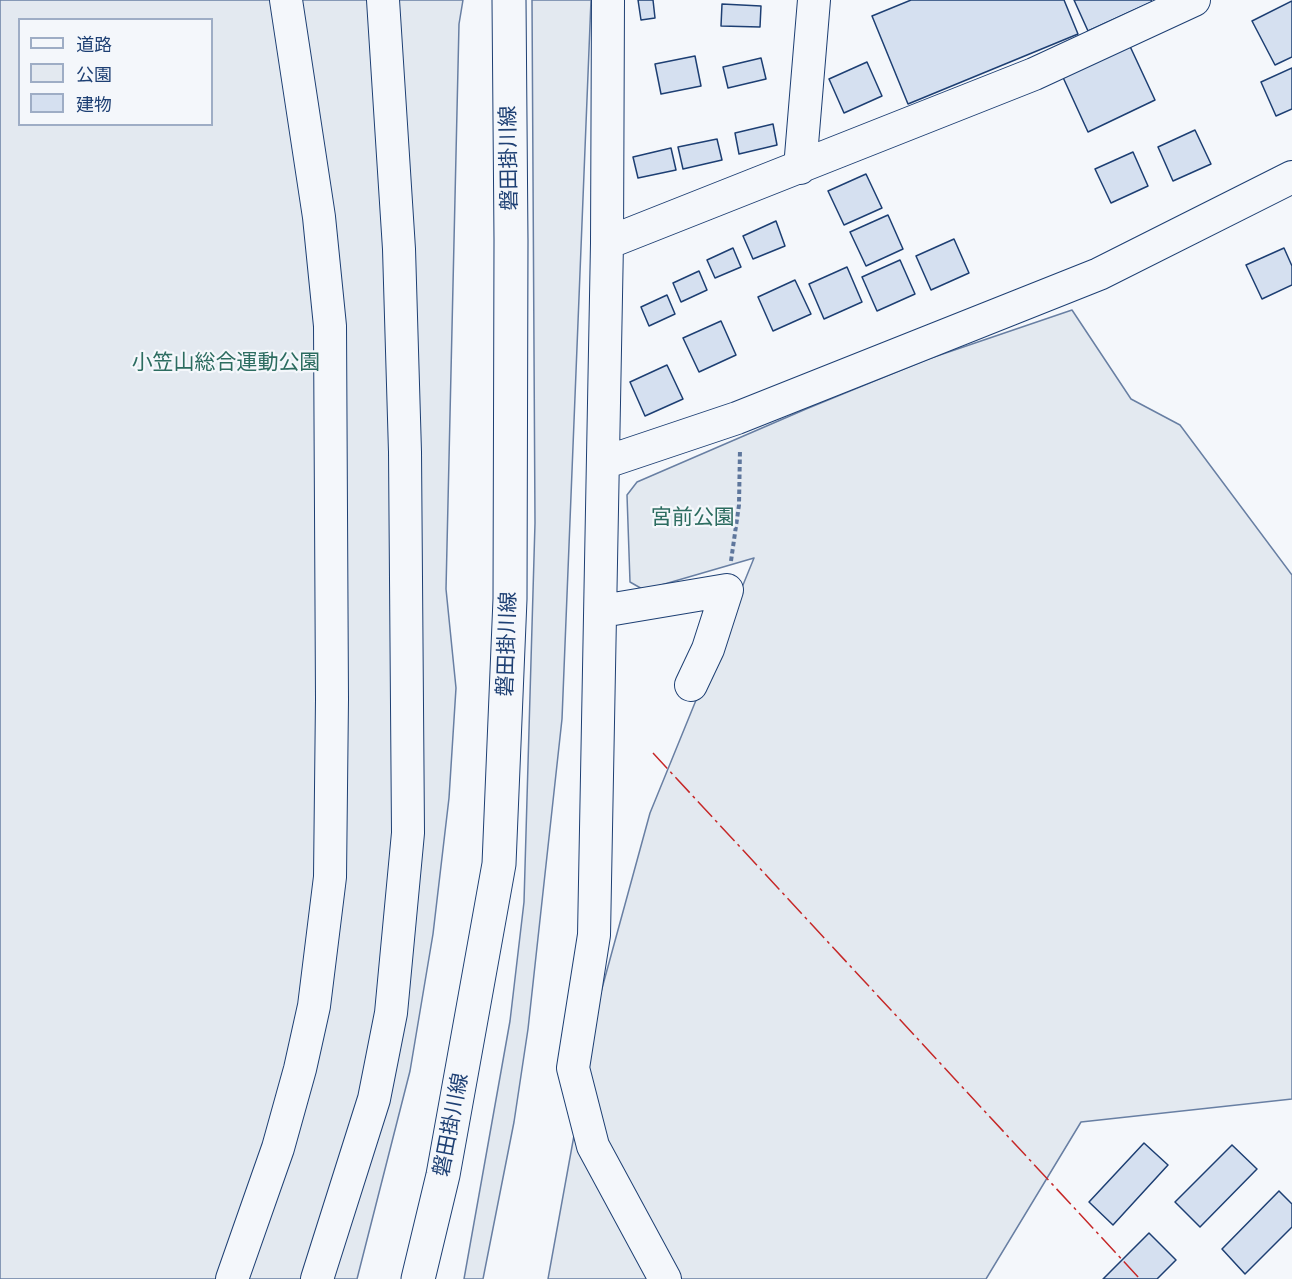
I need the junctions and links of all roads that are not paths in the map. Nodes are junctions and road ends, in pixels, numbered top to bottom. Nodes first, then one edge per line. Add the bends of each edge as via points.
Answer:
1 (286, 0) edge
2 (383, 0) edge
3 (509, 0) edge
4 (608, 0) edge
5 (814, 0) edge
6 (1194, 0) edge
7 (800, 168) junction
8 (1292, 177) edge
9 (607, 243) junction
10 (603, 463) junction
11 (602, 611) junction
12 (691, 685) dead end
13 (232, 1279) edge
14 (317, 1279) edge
15 (418, 1279) edge
16 (665, 1279) edge

1 - 13 street via 319,218 330,326 330,877 315,995 300,1069 278,1148
2 - 14 street via 399,249 408,833 391,1013 375,1099
3 - 15 main road, 磐田掛川線 via 510,599 500,864 443,1175
4 - 9 street
5 - 7 street
6 - 7 street via 1034,74
7 - 9 street
8 - 10 street via 1100,274 737,418
9 - 10 street
10 - 11 street
11 - 12 street via 727,590 708,649
11 - 16 street via 594,935 573,1068 593,1146

